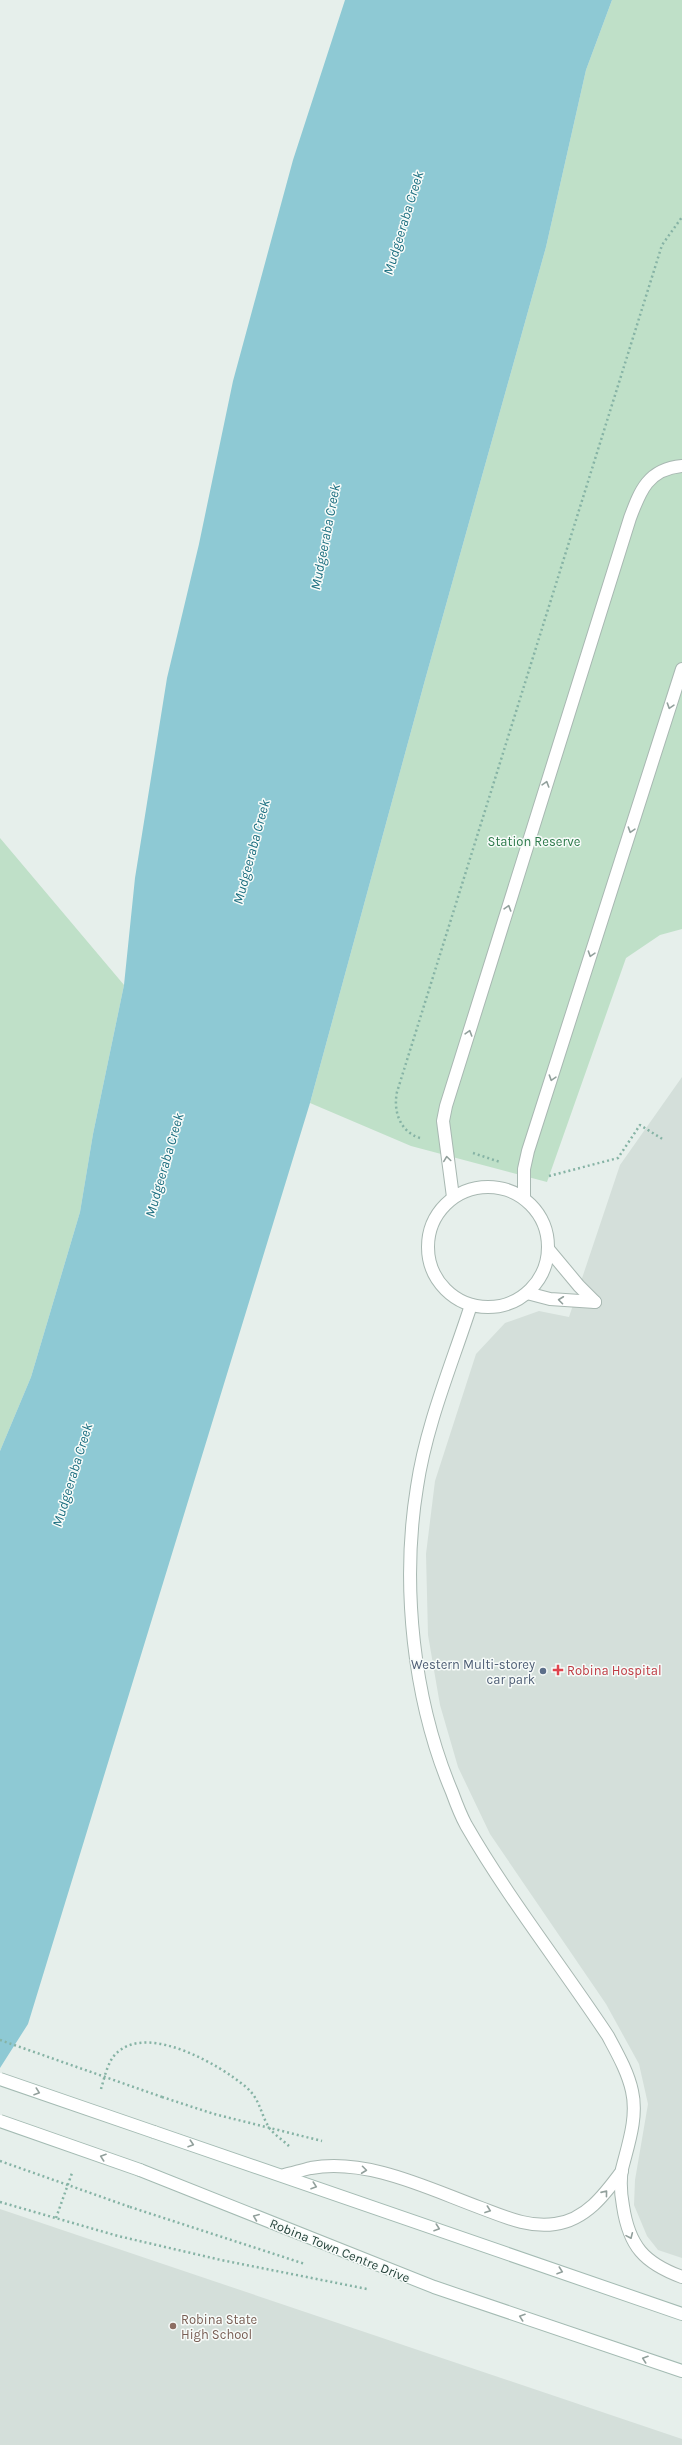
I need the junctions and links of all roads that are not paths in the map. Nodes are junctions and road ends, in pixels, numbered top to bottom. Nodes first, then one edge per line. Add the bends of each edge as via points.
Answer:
1 (682, 466) edge
2 (682, 669) edge
3 (453, 1197) junction
4 (524, 1197) junction
5 (549, 1250) junction
6 (527, 1293) junction
7 (471, 1305) junction
8 (0, 2079) edge
9 (0, 2121) edge
10 (622, 2171) junction
11 (284, 2175) junction
12 (682, 2277) edge
13 (682, 2314) edge
14 (682, 2371) edge

3 -> 1 main road via 443,1121 446,1106 630,518 645,483 665,470
2 -> 4 main road via 524,1169
3 - 4 main road via 469,1188 489,1186 507,1189
3 - 7 main road via 438,1211 429,1229 427,1250 431,1269 442,1286 457,1299
4 - 5 main road via 538,1211 547,1230
5 - 6 main road via 545,1270 534,1288
5 -> 6 main road via 595,1302 550,1299
6 - 7 main road via 517,1301 497,1307
7 - 10 main road via 425,1448 412,1519 413,1616 422,1692 443,1772 465,1823 608,2036 621,2062 632,2092 629,2147
8 -> 11 main road, bridge
14 -> 9 main road, Robina Town Centre Drive, bridge via 434,2287 140,2170
11 -> 10 main road via 312,2168 368,2170 531,2224 556,2224 582,2214 603,2197
10 -> 12 main road via 622,2198 630,2237 647,2259 663,2270
11 -> 13 main road

